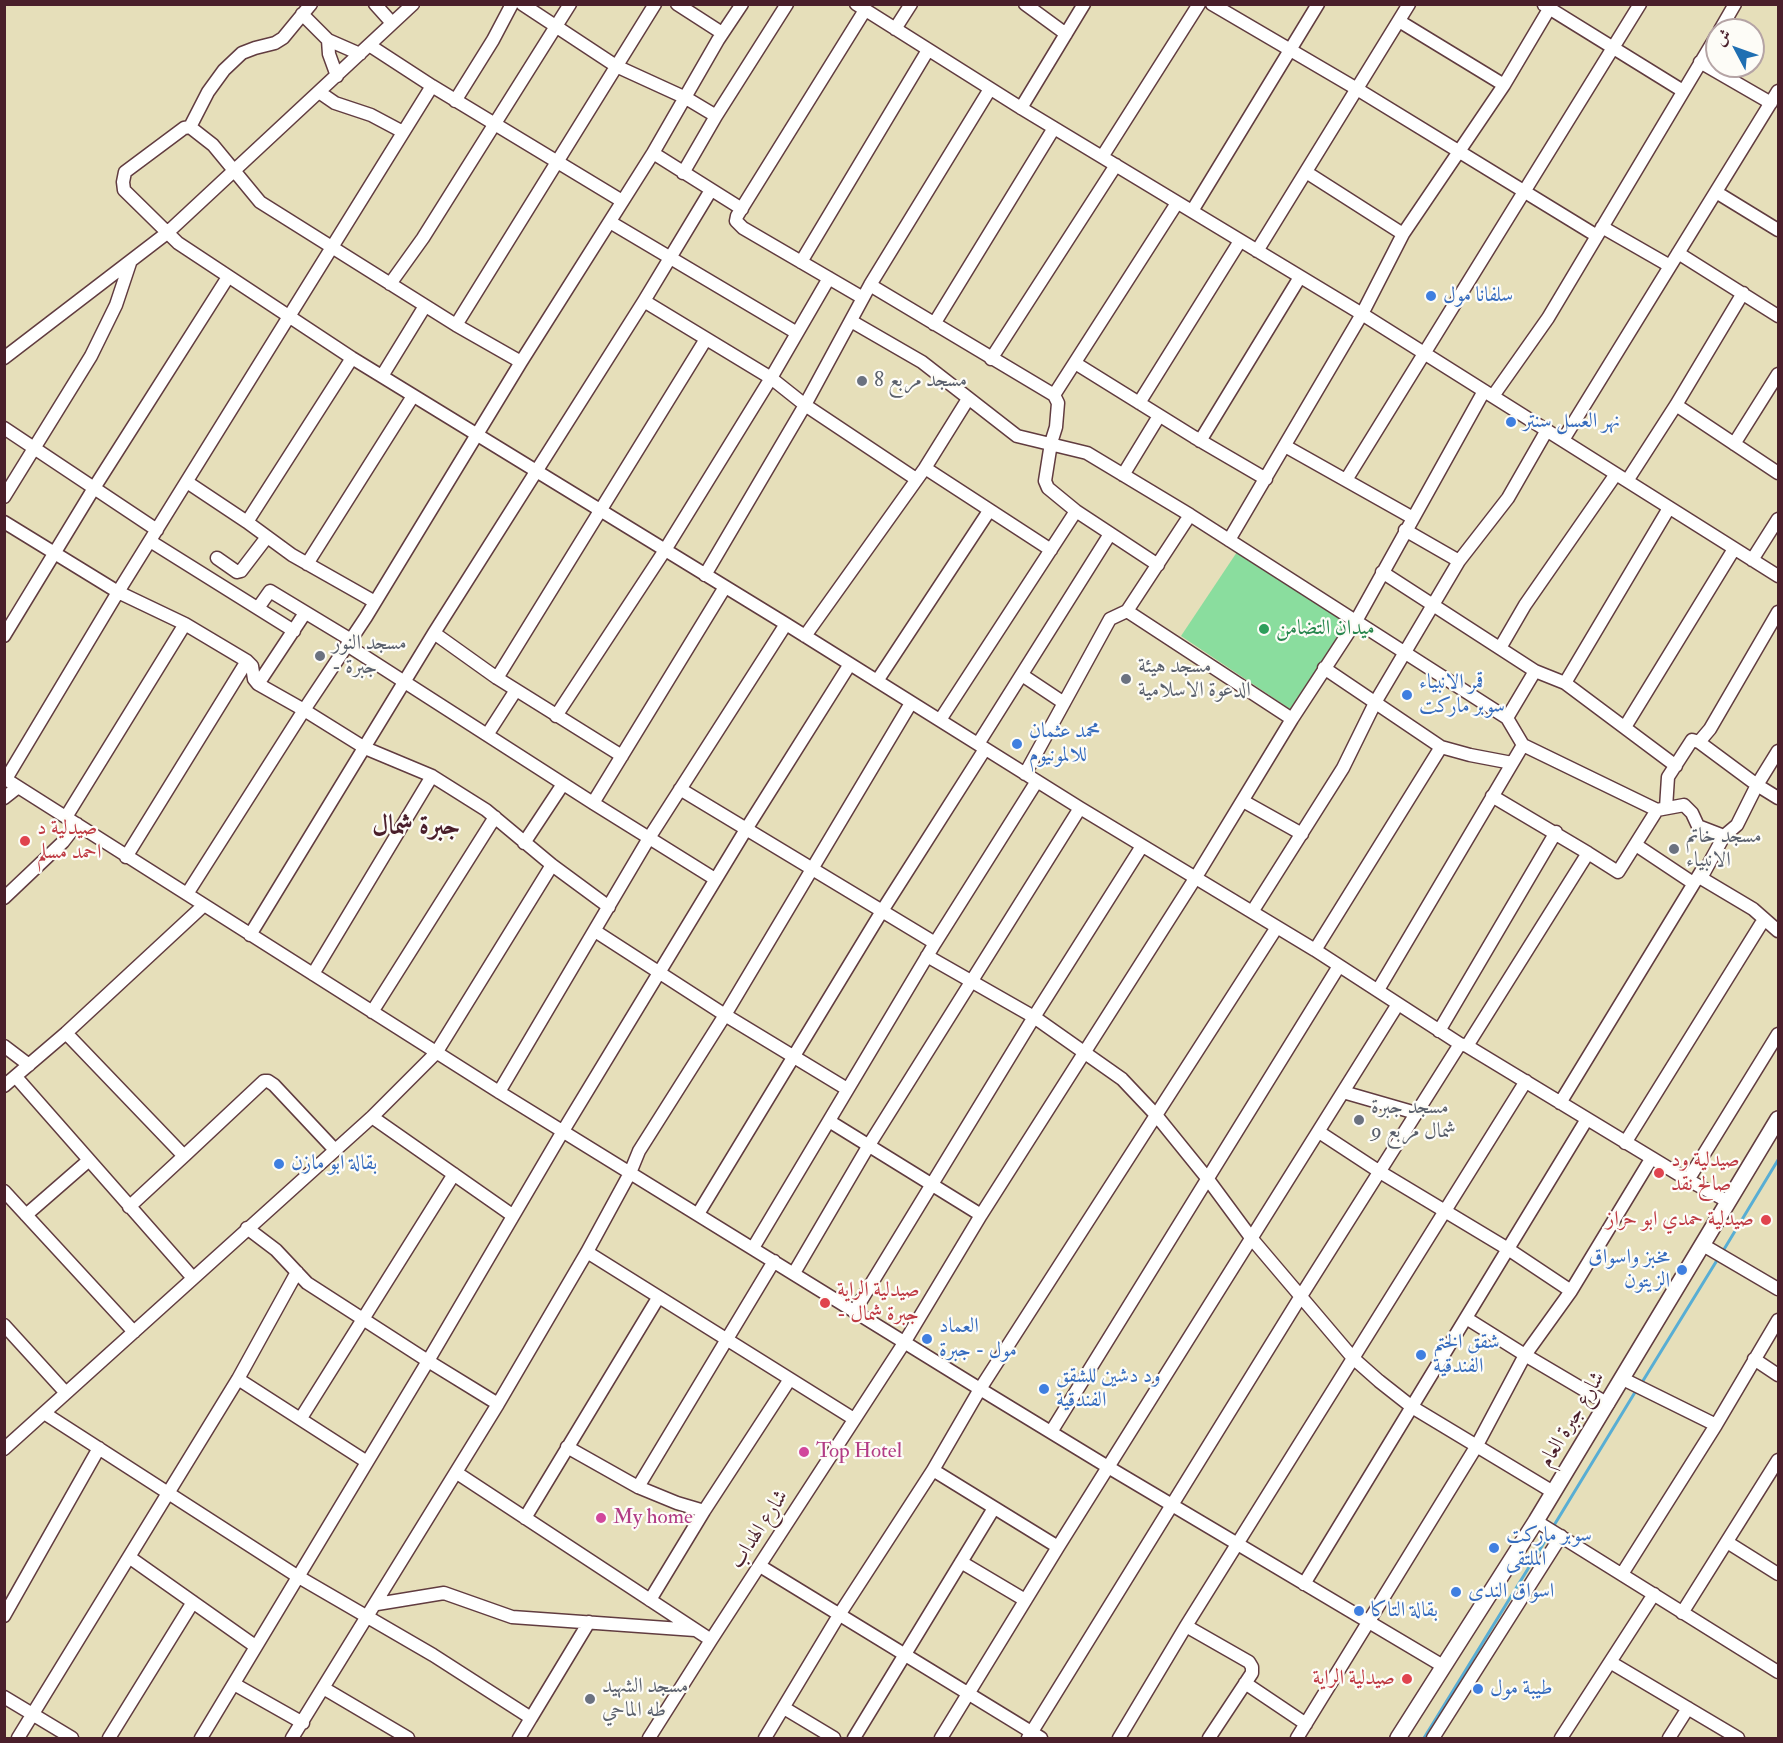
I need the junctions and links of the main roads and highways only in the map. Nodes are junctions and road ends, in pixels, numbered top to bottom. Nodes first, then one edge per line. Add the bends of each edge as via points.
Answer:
1 (1779, 1119) edge
2 (1398, 1738) edge

1 - 2 main road, شارع جبرة العام via 1554,1492

